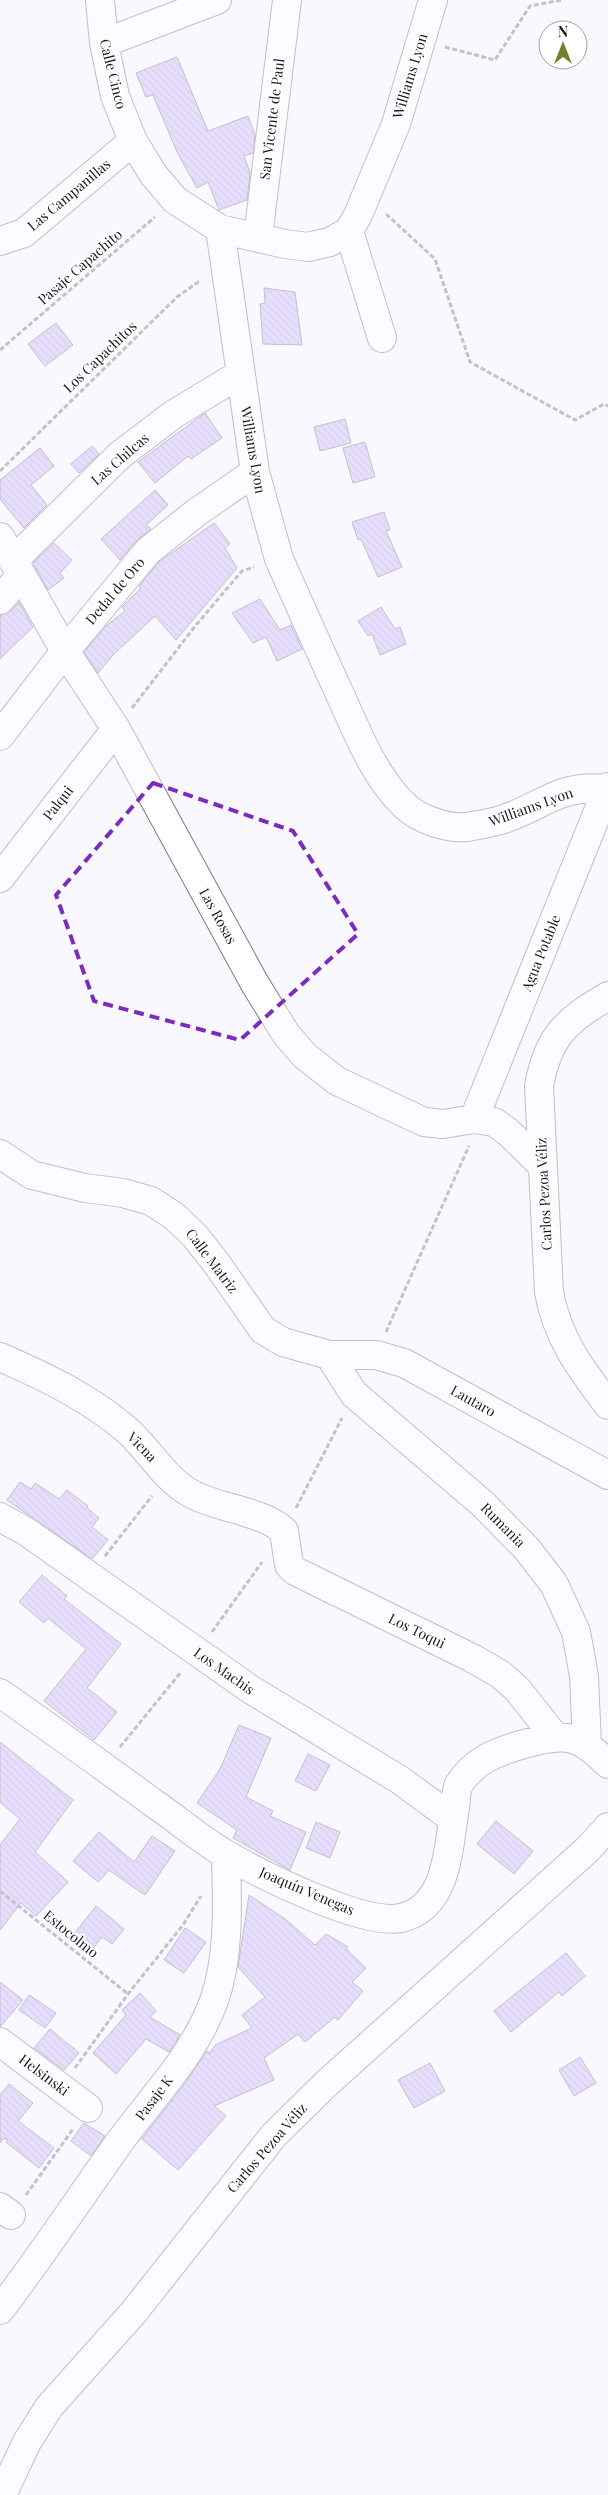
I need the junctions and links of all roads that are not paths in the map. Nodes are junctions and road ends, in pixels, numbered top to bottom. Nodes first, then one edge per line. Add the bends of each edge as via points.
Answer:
1 (100, 0) edge
2 (217, 0) edge
3 (287, 0) edge
4 (433, 0) edge
5 (104, 43) junction
6 (133, 141) junction
7 (220, 229) junction
8 (349, 231) junction
9 (258, 237) junction
10 (0, 241) edge
11 (382, 338) dead end
12 (240, 374) junction
13 (256, 472) junction
14 (0, 537) edge
15 (17, 568) junction
16 (0, 600) edge
17 (65, 651) junction
18 (116, 729) junction
19 (0, 736) edge
20 (608, 789) edge
21 (0, 878) edge
22 (608, 996) edge
23 (474, 1119) junction
24 (0, 1154) edge
25 (542, 1165) junction
26 (329, 1356) junction
27 (0, 1357) edge
28 (607, 1403) edge
29 (608, 1475) edge
30 (0, 1517) edge
31 (284, 1531) joint
32 (0, 1693) edge
33 (556, 1738) junction
34 (587, 1745) junction
35 (608, 1764) edge
36 (453, 1818) junction
37 (608, 1827) edge
38 (226, 1854) junction
39 (0, 2042) edge
40 (88, 2108) road end
41 (0, 2310) edge
42 (2, 2495) edge

1 - 5 street, Calle Cinco
2 - 5 street
3 - 9 street, San Vicente de Paul
4 - 8 street, Williams Lyon via 396,124 367,197
5 - 6 street, Calle Cinco via 115,96
6 - 7 street, Calle Cinco via 153,174 175,200
6 - 10 street, Las Campanillas via 24,233
7 - 9 street
7 - 12 street, Williams Lyon
8 - 9 street via 330,242 308,247
8 - 11 street
12 - 13 street, Williams Lyon
12 - 15 street, Las Chilcas via 174,414 120,456
13 - 17 street, Dedal de Oro via 196,512 148,551
13 - 20 street, Williams Lyon via 279,559 359,736 389,788 406,806 424,818 464,827 504,819 563,792
14 - 15 street, Las Rosas
15 - 16 street, Las Chilcas
15 - 17 street, Las Rosas
17 - 18 street, Las Rosas
17 - 19 street, Dedal de Oro
18 - 21 street, Palqui
18 - 23 street, Las Rosas via 256,984 286,1034 305,1056 337,1081 424,1122 443,1124
20 - 23 street, Agua Potable
22 - 25 street, Carlos Pezoa Véliz via 572,1019 556,1036 544,1060 539,1086
23 - 25 street, Las Rosas via 494,1122
24 - 26 street, Calle Matriz via 32,1175 151,1201 174,1216 195,1236 262,1330 283,1342
25 - 28 street, Carlos Pezoa Véliz via 553,1316 567,1348
26 - 29 street, Lautaro via 376,1356 404,1364
26 - 34 street, Rumania via 354,1394 484,1504 527,1549 554,1584 576,1632 584,1676
27 - 31 street, Viena via 44,1376 96,1406 150,1453 168,1476 188,1492 212,1504 269,1520
30 - 36 street, Los Machis via 27,1532 250,1689 400,1780
31 - 33 street, Los Toqui via 289,1565 295,1571 500,1674 517,1689
32 - 38 street, Joaquín Venegas
33 - 34 street, Joaquín Venegas via 571,1738
33 - 36 street, Joaquín Venegas via 519,1746 485,1759 472,1769 458,1786
34 - 35 street, Joaquín Venegas
36 - 38 street, Joaquín Venegas via 441,1882 416,1913 399,1918 378,1918 344,1910
37 - 42 street, Carlos Pezoa Véliz via 588,1849 326,2083 274,2135 133,2313 49,2408 26,2442
38 - 41 street, Pasaje K via 224,1958 215,1997 201,2030 187,2054 122,2138
39 - 40 street, Helsinski

